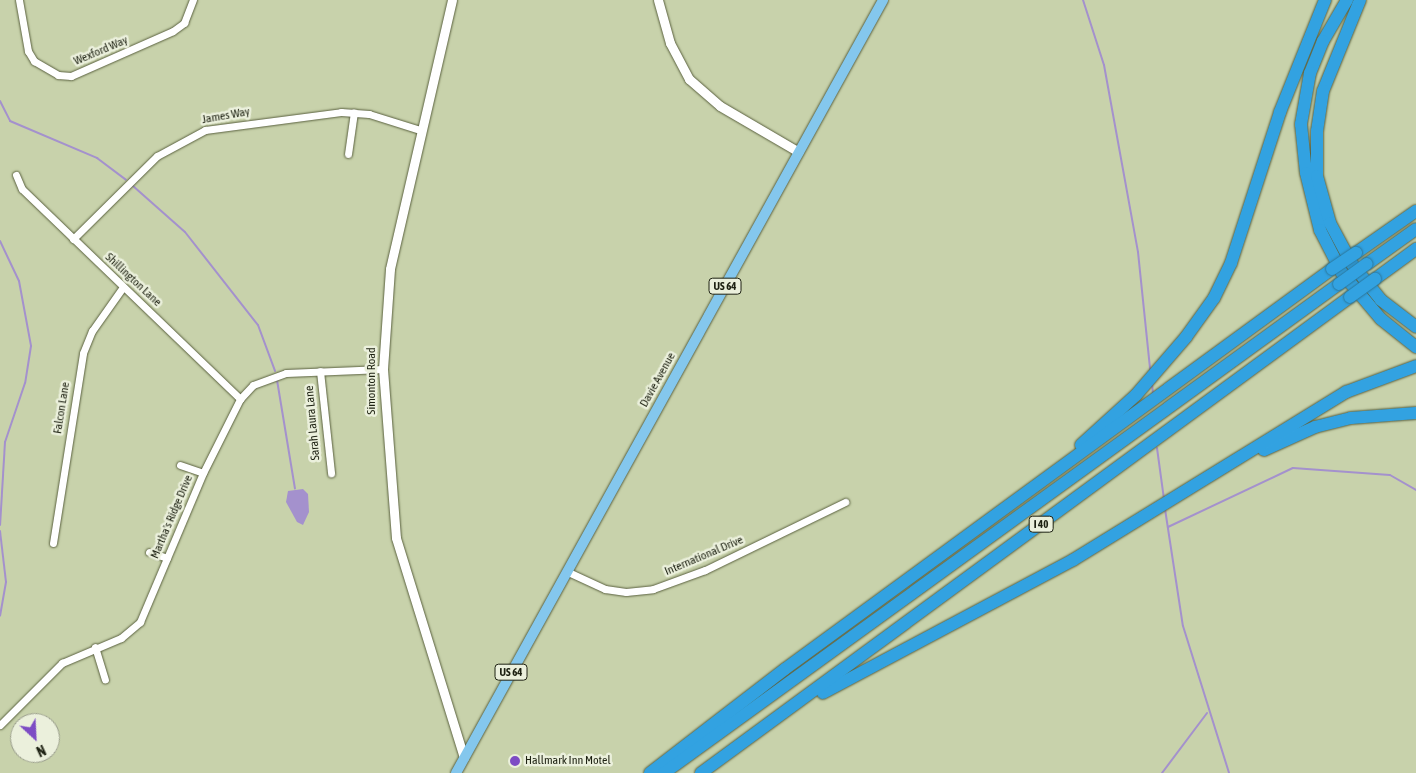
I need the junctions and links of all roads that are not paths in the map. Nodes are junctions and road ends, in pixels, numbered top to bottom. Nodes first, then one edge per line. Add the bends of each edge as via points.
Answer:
1 (19, 0) edge
2 (193, 0) edge
3 (452, 0) edge
4 (658, 0) edge
5 (883, 0) edge
6 (1325, 0) edge
7 (1360, 0) edge
8 (1344, 3) edge
9 (354, 112) junction
10 (420, 130) junction
11 (799, 152) junction
12 (348, 154) dead end
13 (16, 175) dead end
14 (1416, 211) edge
15 (1416, 229) edge
16 (73, 238) junction
17 (1416, 249) edge
18 (123, 287) junction
19 (1416, 327) edge
20 (1416, 347) edge
21 (1416, 366) edge
22 (383, 369) junction
23 (320, 371) junction
24 (240, 398) junction
25 (1416, 413) edge
26 (180, 465) dead end
27 (1217, 472) junction
28 (331, 473) dead end
29 (203, 474) junction
30 (845, 502) dead end
31 (53, 543) dead end
32 (149, 552) dead end
33 (166, 558) junction
34 (933, 561) junction
35 (566, 571) junction
36 (95, 648) junction
37 (106, 679) dead end
38 (0, 724) edge
39 (733, 750) junction
40 (464, 758) junction
41 (456, 773) edge
42 (650, 773) edge
43 (664, 773) edge
44 (701, 773) edge

1 - 2 street, Wexford Way via 28,51 34,61 58,75 71,76 173,31 184,23
3 - 10 street, Simonton Road
4 - 11 street via 670,43 689,79 720,106
5 - 11 main road, Davie Avenue / US 64
6 - 34 highway via 1280,112 1231,263 1214,298 1172,355 1136,395 1068,457
7 - 19 highway via 1323,91 1317,131 1318,176 1330,222 1352,264 1381,300
8 - 20 highway via 1314,59 1304,99 1302,152 1312,206 1330,251 1351,285 1380,319
9 - 10 street, James Way
9 - 12 street
9 - 16 street, James Way via 228,125 183,139 152,161
10 - 22 street, Simonton Road via 390,269
11 - 35 main road, Davie Avenue / US 64
13 - 16 street, Shillington Lane via 22,189
14 - 34 highway, bridge
15 - 43 highway, I 40, bridge
16 - 18 street, Shillington Lane
17 - 39 highway, I 40, bridge
18 - 24 street, Shillington Lane
18 - 31 street, Falcon Lane via 92,331 83,353
21 - 27 highway via 1346,392
22 - 23 street, Martha's Ridge Drive
22 - 40 street, Simonton Road via 396,538
23 - 24 street, Martha's Ridge Drive via 269,377
23 - 28 street, Sarah Laura Lane
24 - 29 street, Martha's Ridge Drive
25 - 27 highway via 1382,413 1315,427
26 - 29 street
27 - 39 highway via 1020,590 831,688
29 - 33 street, Martha's Ridge Drive
30 - 35 street, International Drive via 688,578 653,589 626,592 605,589
32 - 33 street
33 - 36 street, Martha's Ridge Drive via 140,622 121,638
34 - 42 highway
35 - 40 main road, Davie Avenue / US 64
36 - 37 street
36 - 38 street, Martha's Ridge Drive via 62,663
39 - 44 highway, I 40
40 - 41 main road, Davie Avenue / US 64

